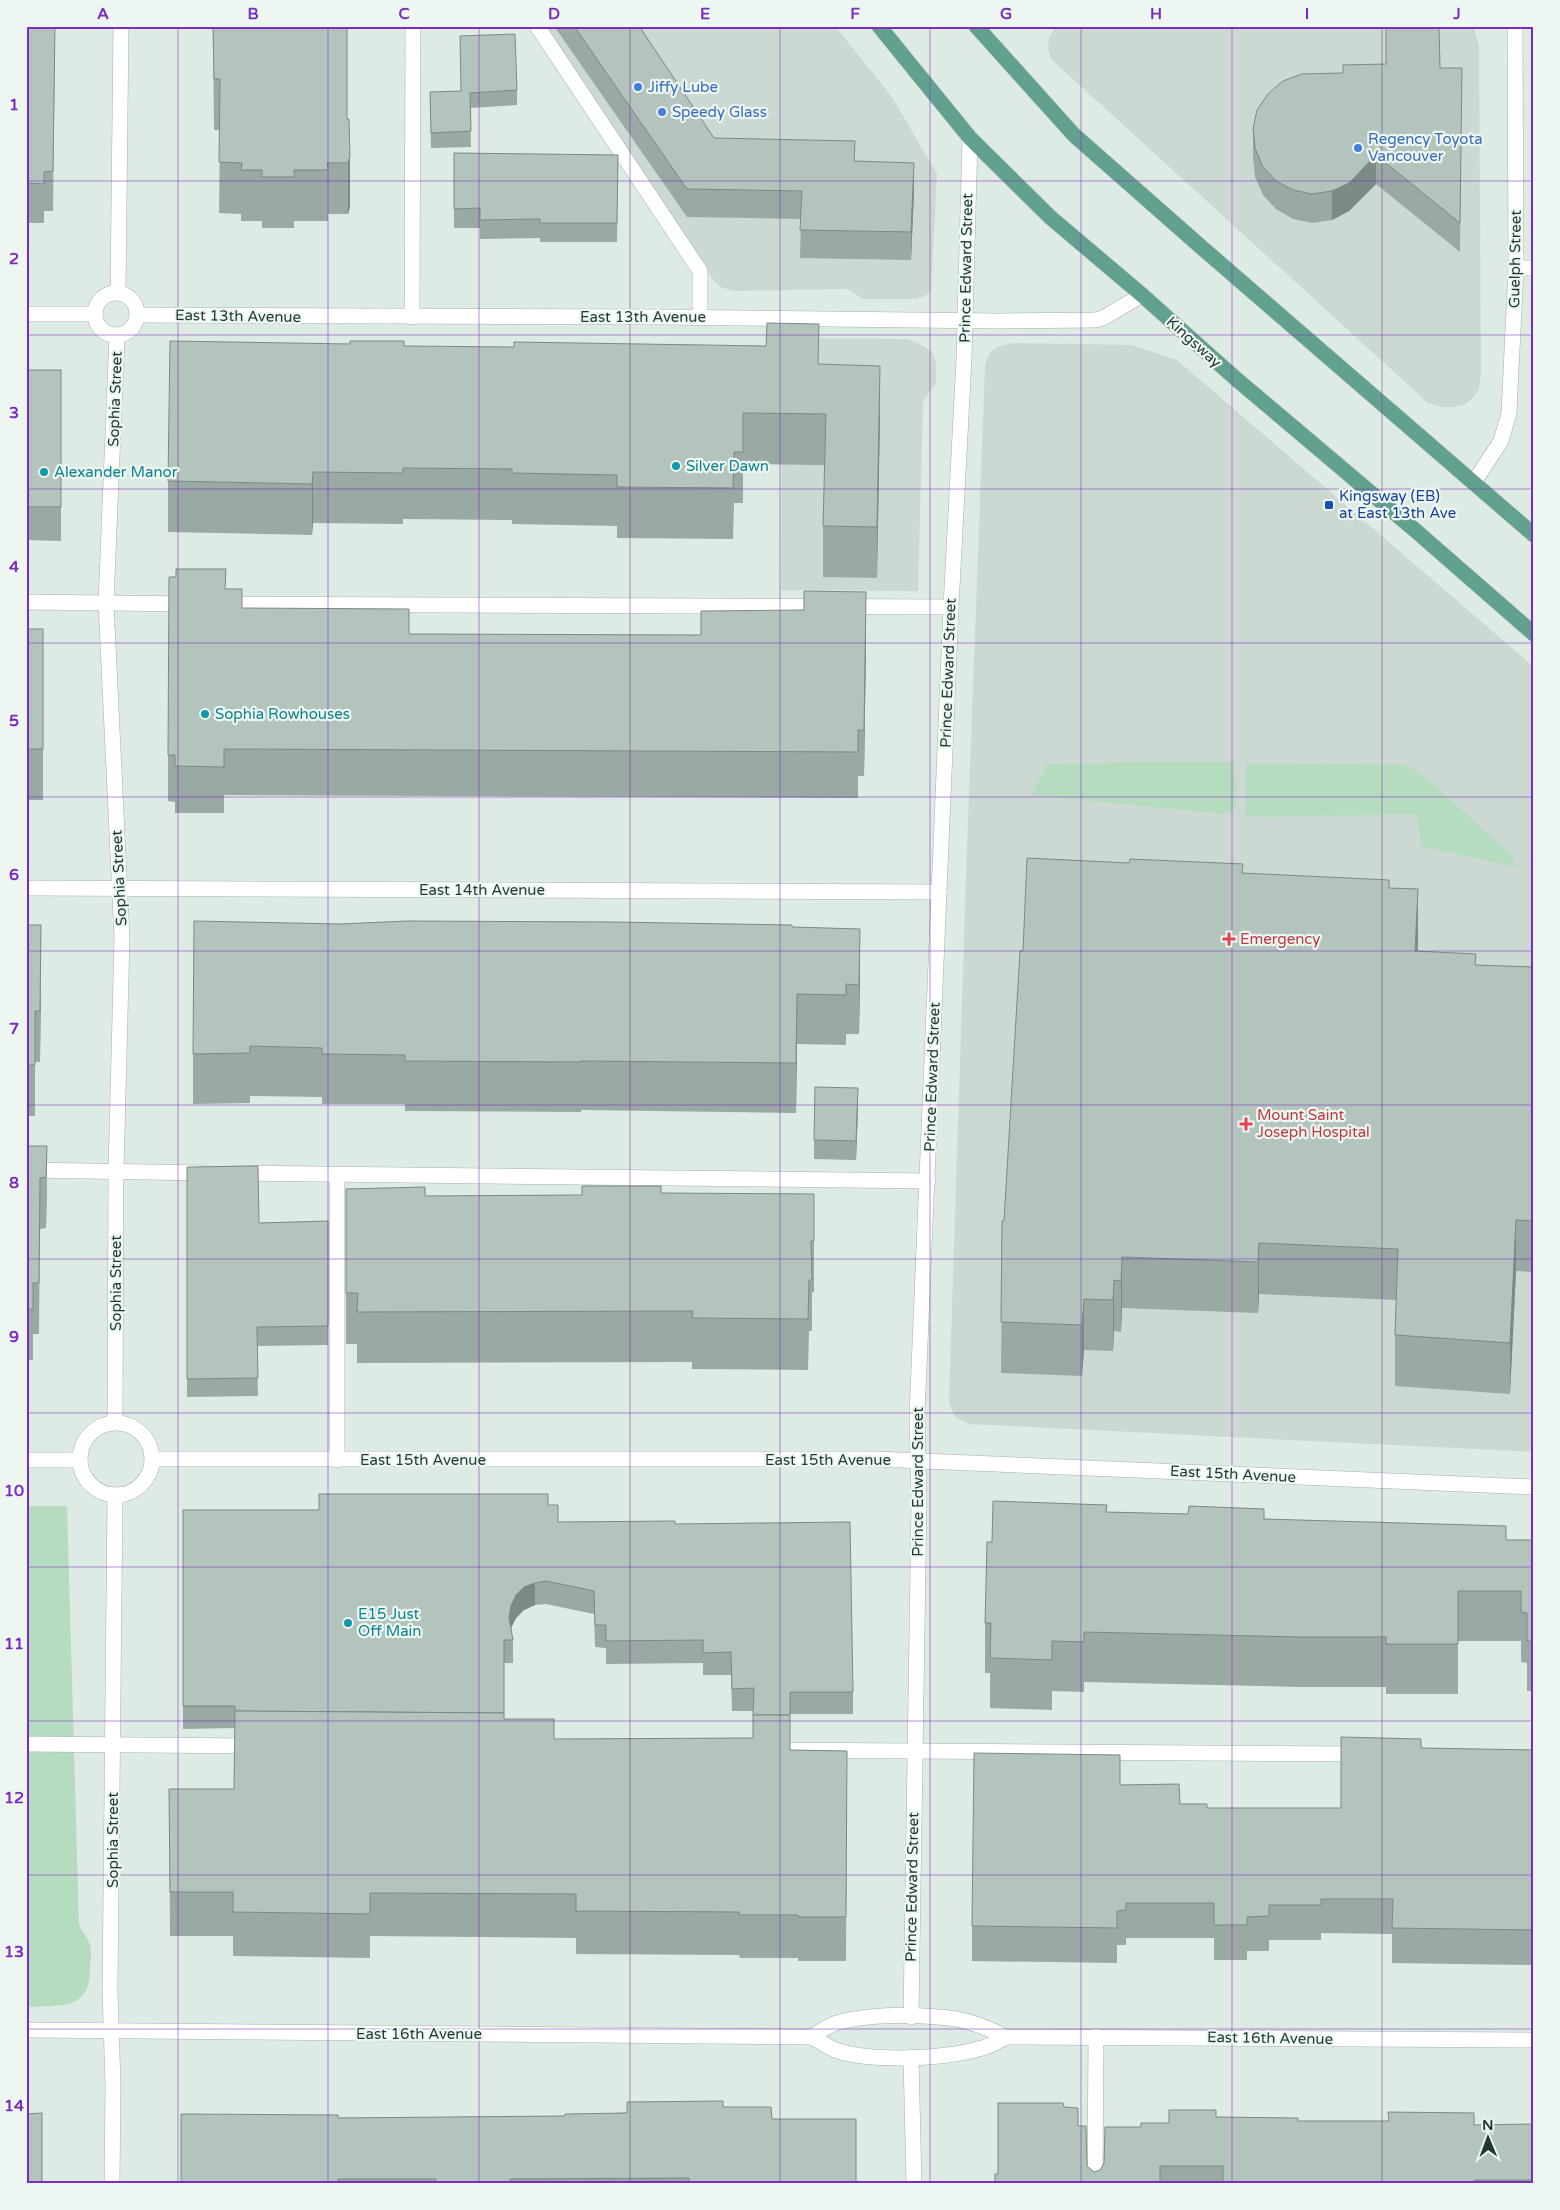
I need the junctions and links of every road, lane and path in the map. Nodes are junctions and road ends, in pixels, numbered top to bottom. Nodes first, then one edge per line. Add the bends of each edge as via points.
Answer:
1 (121, 26) edge
2 (413, 26) edge
3 (537, 26) edge
4 (879, 26) edge
5 (976, 26) edge
6 (1515, 26) edge
7 (970, 138) junction
8 (1516, 268) junction
9 (1534, 268) edge
10 (118, 292) junction
11 (1142, 295) junction
12 (26, 314) edge
13 (95, 314) junction
14 (138, 315) junction
15 (412, 317) junction
16 (700, 317) junction
17 (965, 320) junction
18 (117, 335) junction
19 (1474, 482) junction
20 (1534, 535) edge
21 (26, 602) edge
22 (106, 603) junction
23 (951, 607) junction
24 (1534, 634) edge
25 (26, 888) edge
26 (120, 889) junction
27 (939, 892) junction
28 (26, 1170) edge
29 (116, 1171) junction
30 (337, 1175) junction
31 (928, 1181) junction
32 (115, 1422) junction
33 (153, 1459) junction
34 (26, 1460) edge
35 (80, 1460) junction
36 (337, 1460) junction
37 (918, 1460) junction
38 (1534, 1487) edge
39 (116, 1495) junction
40 (26, 1744) edge
41 (113, 1745) junction
42 (273, 1746) edge
43 (757, 1750) edge
44 (914, 1750) junction
45 (1377, 1754) edge
46 (911, 2017) junction
47 (26, 2030) edge
48 (111, 2032) junction
49 (1096, 2036) junction
50 (811, 2037) junction
51 (1006, 2037) junction
52 (1534, 2040) edge
53 (911, 2057) junction
54 (112, 2184) edge
55 (914, 2184) edge
56 (1096, 2184) edge

1 - 10 street
2 - 15 street
3 - 16 street via 700,272
4 - 7 main road, Kingsway
5 - 19 main road via 1074,135
6 - 8 street, Guelph Street
7 - 11 main road, Kingsway via 1050,217
7 - 17 street, Prince Edward Street
8 - 9 street
8 - 19 street, Guelph Street via 1509,413 1501,441
10 - 13 street via 104,296
10 - 14 street via 130,297 138,308
11 - 17 street, East 13th Avenue via 1095,320
11 - 24 main road, Kingsway
12 - 13 street
13 - 18 street via 104,331
14 - 15 street, East 13th Avenue
14 - 18 street via 129,331
15 - 16 street, East 13th Avenue
16 - 17 street, East 13th Avenue
17 - 23 street, Prince Edward Street
18 - 22 street, Sophia Street
19 - 20 main road
21 - 22 street
22 - 23 street
22 - 26 street, Sophia Street
23 - 27 street, Prince Edward Street
25 - 26 street, East 14th Avenue
26 - 27 street, East 14th Avenue
26 - 29 street, Sophia Street via 122,938
27 - 31 street, Prince Edward Street
28 - 29 street
29 - 30 street
29 - 32 street, Sophia Street
30 - 31 street
30 - 36 street
31 - 37 street, Prince Edward Street via 917,1415
32 - 33 street via 127,1424 141,1433 151,1448
32 - 35 street via 104,1424 86,1438
33 - 36 street, East 15th Avenue
33 - 39 street via 151,1471 137,1488
34 - 35 street
35 - 39 street via 87,1480 105,1494
36 - 37 street, East 15th Avenue
37 - 38 street, East 15th Avenue
37 - 44 street, Prince Edward Street
39 - 41 street, Sophia Street
40 - 41 street
41 - 42 street
41 - 48 street, Sophia Street
43 - 44 street
44 - 45 street
44 - 46 street, Prince Edward Street
46 - 50 street, East 16th Avenue via 867,2017 834,2024
46 - 51 street, East 16th Avenue via 956,2019
47 - 48 street, East 16th Avenue
48 - 50 street, East 16th Avenue
48 - 54 street, Sophia Street
49 - 51 street, East 16th Avenue
49 - 52 street, East 16th Avenue
49 - 56 street
50 - 53 street, East 16th Avenue via 838,2050 868,2056
51 - 53 street, East 16th Avenue via 984,2048 956,2054
53 - 55 street

